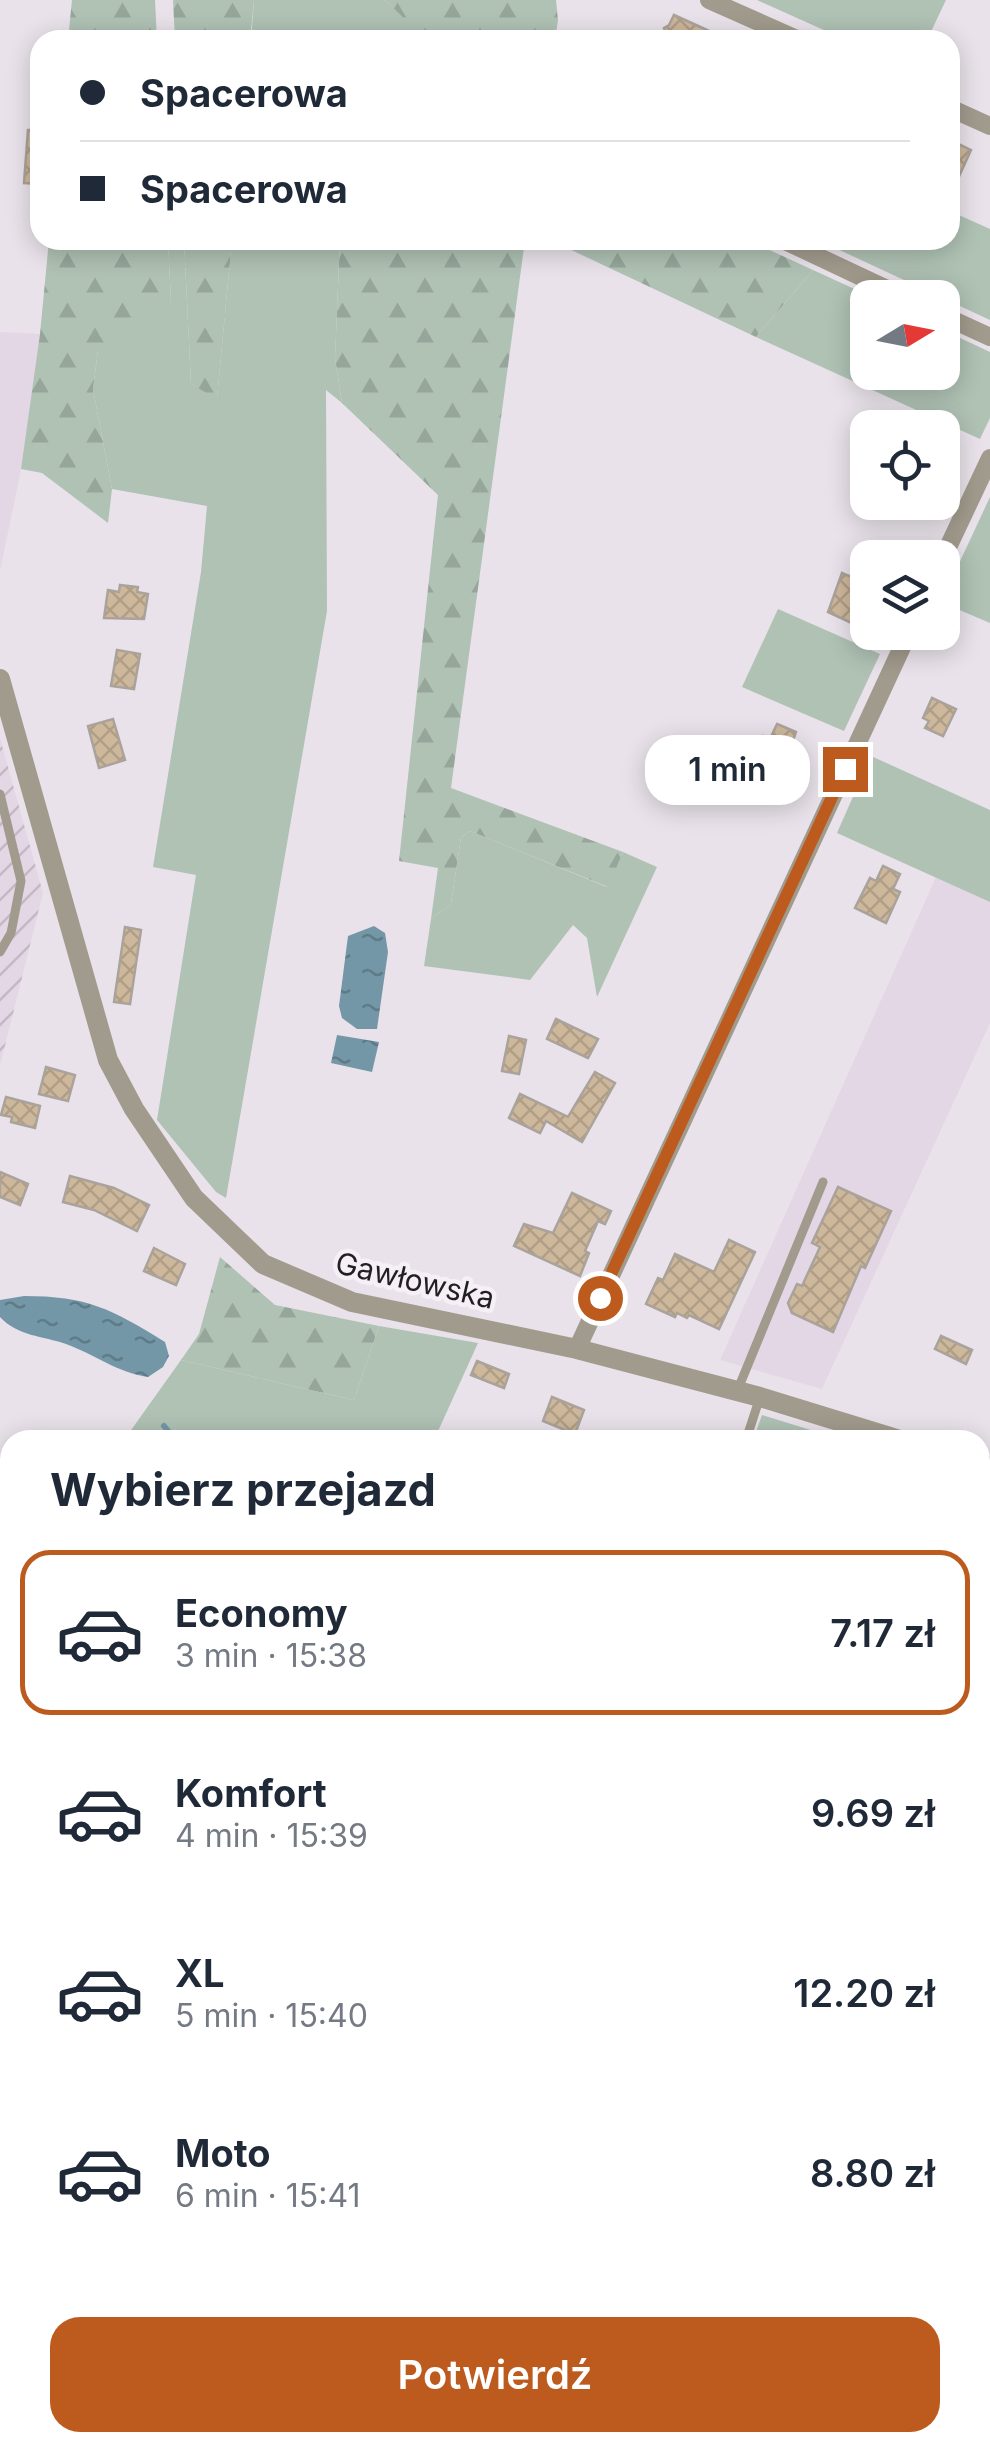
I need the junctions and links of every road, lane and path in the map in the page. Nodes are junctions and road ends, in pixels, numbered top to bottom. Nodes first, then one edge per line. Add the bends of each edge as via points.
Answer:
1 (709, 0) edge
2 (776, 30) edge
3 (960, 112) edge
4 (990, 126) edge
5 (804, 250) edge
6 (868, 280) edge
7 (960, 323) edge
8 (990, 337) edge
9 (990, 458) edge
10 (951, 540) edge
11 (901, 650) edge
12 (0, 678) edge
13 (0, 794) edge
14 (0, 952) edge
15 (823, 1182) dead end
16 (577, 1349) junction
17 (737, 1392) junction
18 (760, 1398) junction
19 (749, 1430) edge
20 (867, 1430) edge

1 - 2 street
3 - 4 street
5 - 6 street
7 - 8 street
9 - 10 street
11 - 16 street
12 - 16 street, Gawłowska via 108,1060 194,1198 263,1264 317,1290
13 - 14 lane via 21,881 11,933
15 - 17 lane
16 - 17 street, Gawłowska
17 - 18 street, Gawłowska
18 - 19 lane
18 - 20 street, Gawłowska

